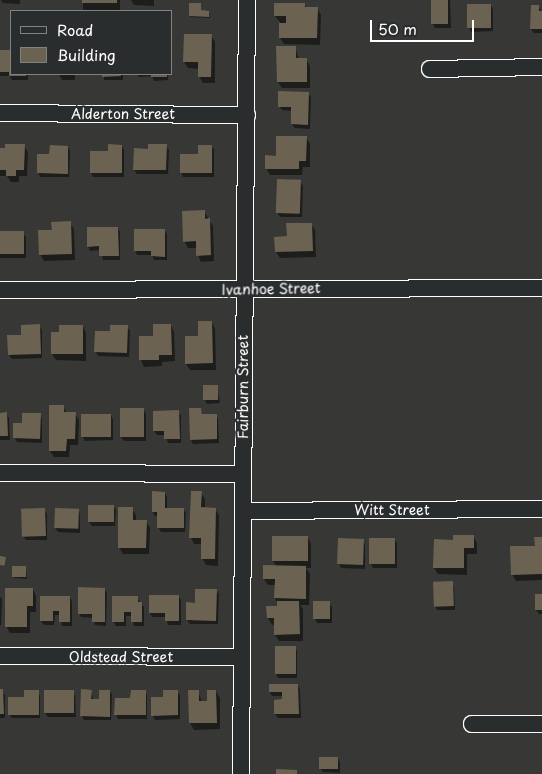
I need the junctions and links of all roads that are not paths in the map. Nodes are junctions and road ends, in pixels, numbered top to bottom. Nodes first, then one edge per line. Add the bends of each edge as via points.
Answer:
1 (247, 0) edge
2 (542, 67) edge
3 (430, 68) dead end
4 (0, 112) edge
5 (247, 114) junction
6 (542, 288) edge
7 (0, 290) edge
8 (244, 290) junction
9 (0, 473) edge
10 (243, 474) junction
11 (542, 508) edge
12 (242, 511) junction
13 (0, 656) edge
14 (242, 657) junction
15 (472, 724) dead end
16 (542, 724) edge
17 (241, 774) edge

1 - 5 street, Fairburn Street
2 - 3 street
4 - 5 street, Alderton Street
5 - 8 street, Fairburn Street
6 - 8 street, Ivanhoe Street via 308,287
7 - 8 street, Ivanhoe Street
8 - 10 street, Fairburn Street
9 - 10 street
10 - 12 street, Fairburn Street
11 - 12 street, Witt Street
12 - 14 street, Fairburn Street
13 - 14 street, Oldstead Street
14 - 17 street, Fairburn Street
15 - 16 street

